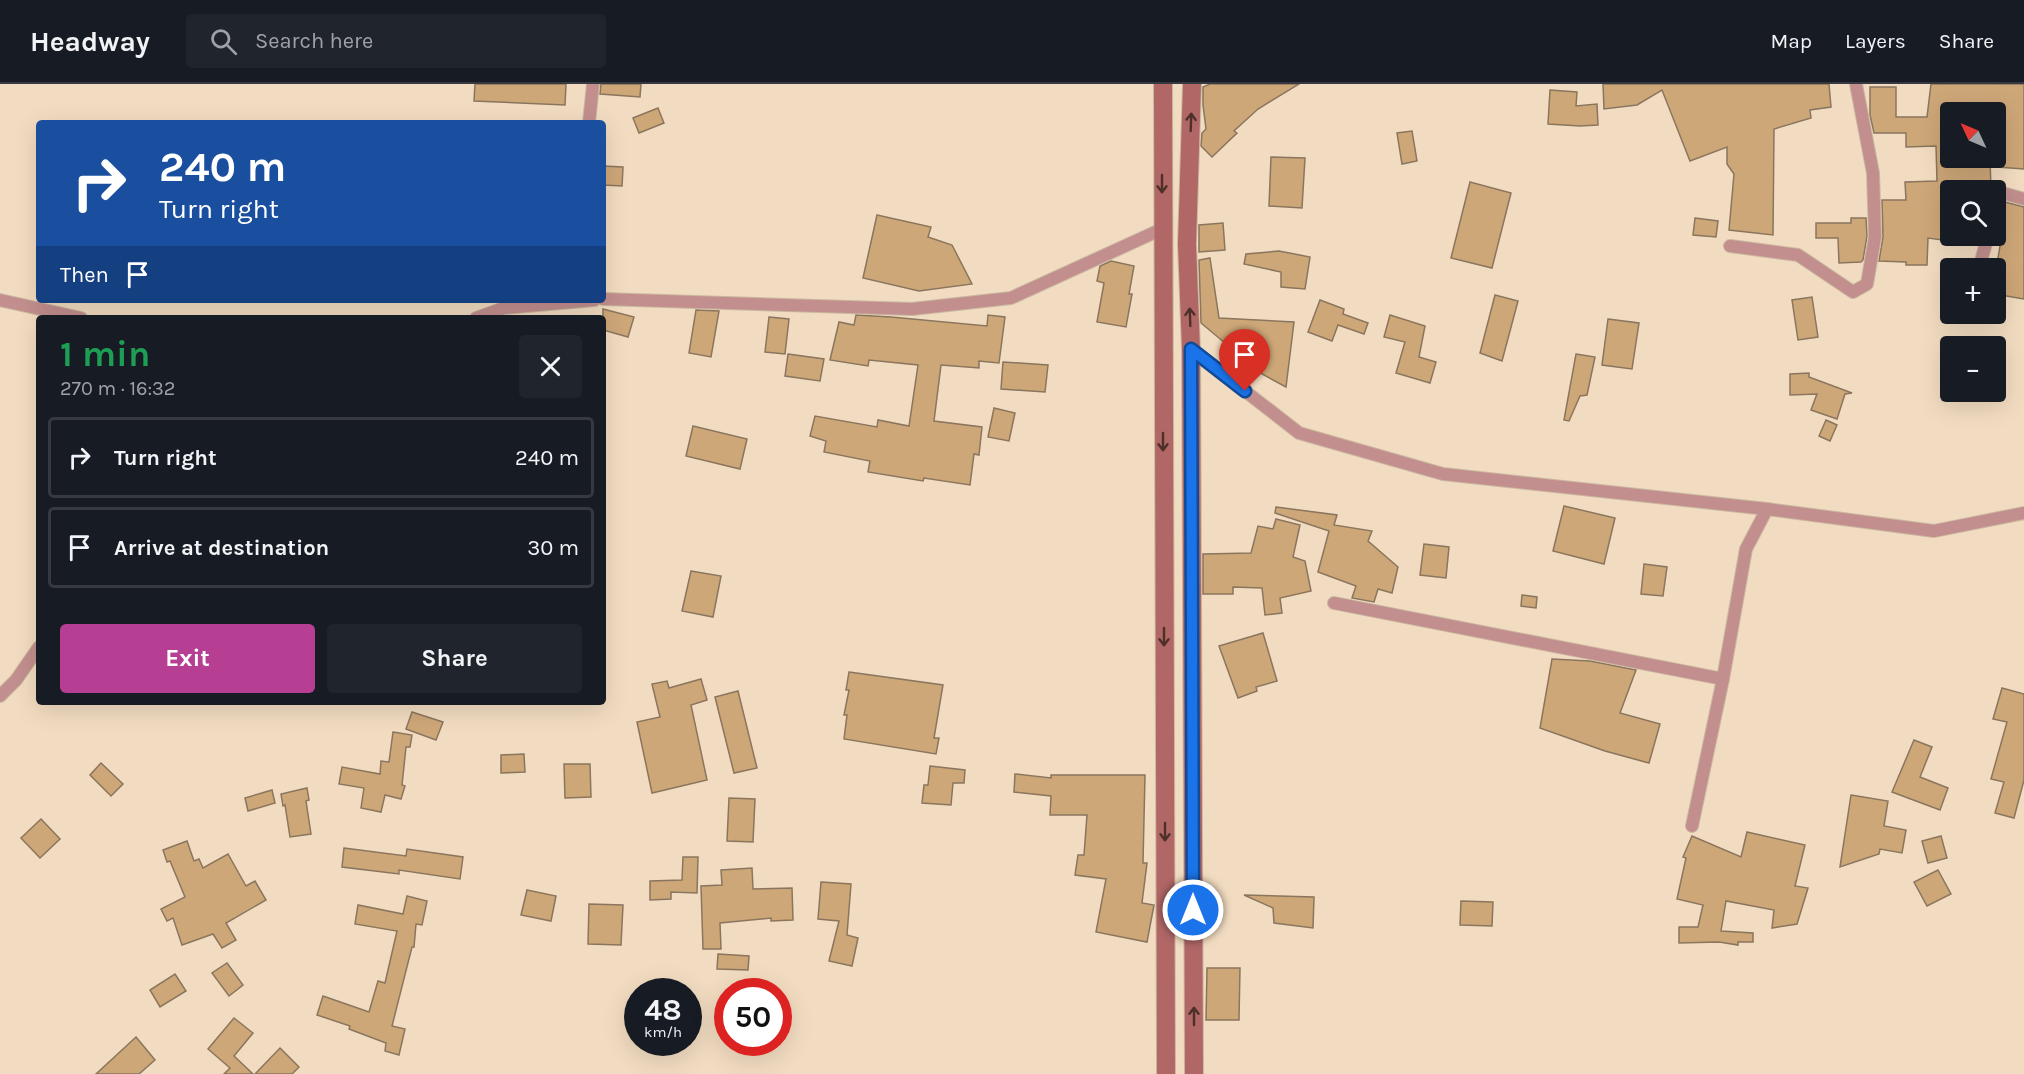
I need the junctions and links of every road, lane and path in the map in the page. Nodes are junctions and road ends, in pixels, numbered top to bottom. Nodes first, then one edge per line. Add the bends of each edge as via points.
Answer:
1 (593, 84) edge
2 (1163, 84) edge
3 (1192, 84) edge
4 (1856, 84) edge
5 (589, 120) edge
6 (2006, 194) edge
7 (2024, 199) edge
8 (1162, 229) junction
9 (1730, 246) dead end
10 (606, 299) edge
11 (0, 300) edge
12 (550, 303) edge
13 (68, 315) edge
14 (484, 315) edge
15 (1191, 349) junction
16 (1192, 396) junction
17 (1163, 399) junction
18 (1767, 509) junction
19 (2024, 513) edge
20 (1334, 603) dead end
21 (36, 651) edge
22 (1723, 679) junction
23 (0, 696) edge
24 (1692, 826) dead end
25 (1166, 1074) edge
26 (1194, 1074) edge

1 - 5 street
2 -> 8 main road
15 -> 3 main road via 1188,244
4 - 9 street via 1873,173 1875,237 1868,284 1853,292 1798,255
6 - 7 street
8 - 10 street via 1011,298 912,309
8 - 17 main road
11 - 13 street
12 - 14 street via 504,308
15 - 16 main road
15 - 18 street via 1299,433 1443,474
16 - 17 main road
26 -> 16 main road
17 -> 25 main road
18 - 19 street via 1934,531
18 - 22 street via 1746,549
20 - 22 street
21 - 23 street
22 - 24 street

